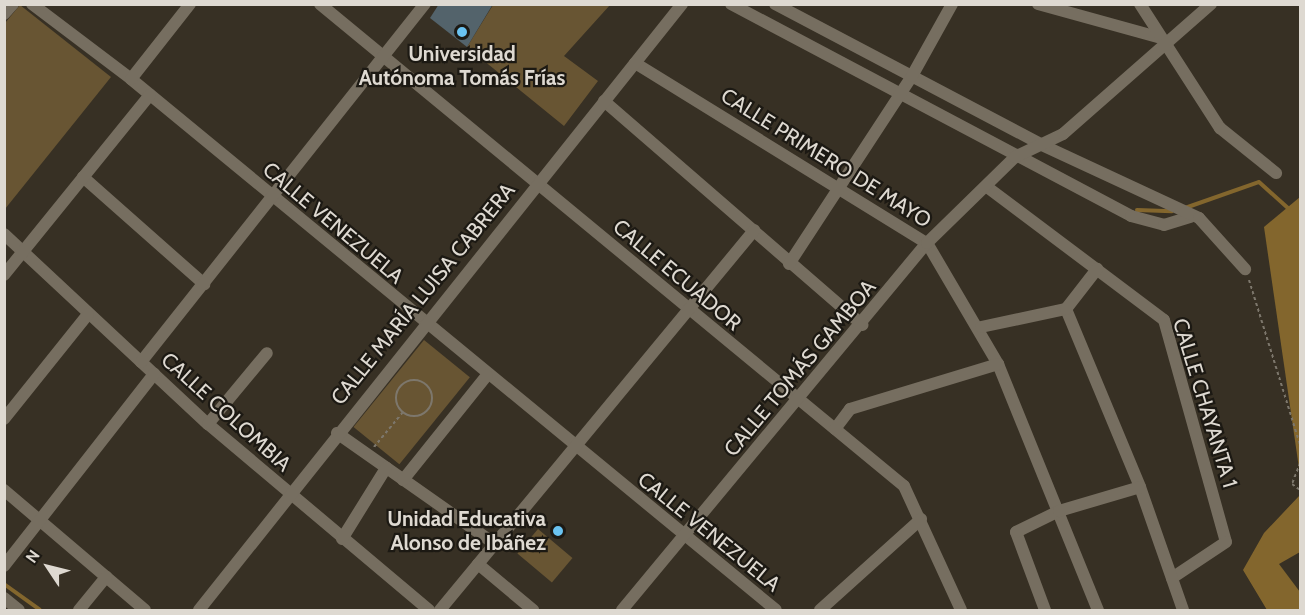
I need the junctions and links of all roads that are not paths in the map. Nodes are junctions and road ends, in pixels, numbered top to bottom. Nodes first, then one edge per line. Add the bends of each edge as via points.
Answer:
1 (13, 4) edge
2 (32, 4) edge
3 (320, 4) edge
4 (425, 4) edge
5 (682, 4) edge
6 (731, 4) edge
7 (775, 4) edge
8 (951, 4) edge
9 (1038, 4) edge
10 (1140, 4) edge
11 (1211, 4) edge
12 (183, 7) edge
13 (4, 14) edge
14 (1160, 40) junction
15 (384, 58) junction
16 (635, 63) junction
17 (912, 76) junction
18 (131, 79) junction
19 (150, 95) junction
20 (899, 96) junction
21 (604, 101) junction
22 (1042, 146) junction
23 (1015, 157) junction
24 (1276, 173) dead end
25 (83, 177) junction
26 (537, 183) junction
27 (842, 188) junction
28 (987, 188) junction
29 (272, 199) junction
30 (1191, 217) junction
31 (754, 230) junction
32 (4, 234) edge
33 (927, 243) junction
34 (23, 251) junction
35 (789, 264) junction
36 (1097, 269) junction
37 (1245, 269) road end
38 (4, 274) edge
39 (204, 284) junction
40 (687, 309) junction
41 (1066, 309) junction
42 (88, 314) junction
43 (425, 324) junction
44 (863, 325) junction
45 (981, 327) junction
46 (267, 353) dead end
47 (141, 362) junction
48 (998, 364) junction
49 (154, 374) junction
50 (487, 375) junction
51 (801, 402) junction
52 (4, 419) edge
53 (208, 424) junction
54 (835, 429) junction
55 (337, 433) junction
56 (574, 447) junction
57 (386, 468) junction
58 (403, 480) junction
59 (1140, 487) junction
60 (4, 490) edge
61 (287, 494) junction
62 (1059, 511) junction
63 (921, 519) junction
64 (40, 521) junction
65 (682, 537) junction
66 (342, 539) junction
67 (495, 544) junction
68 (478, 564) junction
69 (4, 566) edge
70 (106, 577) junction
71 (1172, 578) junction
72 (4, 598) edge
73 (957, 608) edge
74 (19, 610) edge
75 (79, 610) edge
76 (145, 610) edge
77 (199, 610) edge
78 (429, 610) edge
79 (440, 610) edge
80 (533, 610) edge
81 (622, 610) edge
82 (776, 610) edge
83 (820, 610) edge
84 (1045, 610) edge
85 (1098, 610) edge
86 (1183, 610) edge

1 - 13 street
2 - 18 street, CALLE VENEZUELA
3 - 15 street, CALLE ECUADOR
4 - 15 street
5 - 16 street, CALLE MARÍA LUISA CABRERA
6 - 20 street
7 - 17 street
8 - 17 street
9 - 14 street
10 - 14 street
11 - 14 street
12 - 18 street
14 - 22 street via 1063,134
14 - 24 street via 1220,128
15 - 26 street, CALLE ECUADOR
15 - 29 street
16 - 21 street, CALLE MARÍA LUISA CABRERA
16 - 27 street, CALLE PRIMERO DE MAYO
17 - 20 street
17 - 22 street
18 - 19 street, CALLE VENEZUELA
19 - 25 street
19 - 29 street, CALLE VENEZUELA
20 - 23 street
20 - 27 street
21 - 26 street, CALLE MARÍA LUISA CABRERA
21 - 31 street
22 - 23 street
22 - 30 street
23 - 28 street, CALLE TOMÁS GAMBOA
23 - 30 street via 1150,223
25 - 34 street
25 - 39 street
26 - 40 street, CALLE ECUADOR
26 - 43 street, CALLE MARÍA LUISA CABRERA
27 - 33 street, CALLE PRIMERO DE MAYO
27 - 35 street
28 - 33 street, CALLE TOMÁS GAMBOA
28 - 36 street, CALLE CHAYANTA 1
29 - 39 street
29 - 43 street, CALLE VENEZUELA
30 - 37 street via 1210,226
31 - 35 street
31 - 40 street
32 - 34 street, CALLE COLOMBIA
33 - 44 street, CALLE TOMÁS GAMBOA
33 - 45 street, CALLE PRIMERO DE MAYO
34 - 38 street
34 - 42 street, CALLE COLOMBIA
35 - 44 street
36 - 41 street
36 - 71 street, CALLE CHAYANTA 1 via 1164,320 1226,542
39 - 47 street
40 - 51 street, CALLE ECUADOR
40 - 56 street
41 - 45 street
41 - 59 street
42 - 47 street, CALLE COLOMBIA
42 - 52 street
43 - 50 street, CALLE VENEZUELA
43 - 55 street, CALLE MARÍA LUISA CABRERA
44 - 51 street, CALLE TOMÁS GAMBOA
45 - 48 street, CALLE PRIMERO DE MAYO
46 - 53 street
47 - 49 street, CALLE COLOMBIA
48 - 54 street via 850,409
48 - 62 street, CALLE PRIMERO DE MAYO
49 - 53 street, CALLE COLOMBIA
49 - 64 street
50 - 56 street, CALLE VENEZUELA
50 - 58 street
51 - 54 street, CALLE ECUADOR
51 - 65 street, CALLE TOMÁS GAMBOA
53 - 61 street, CALLE COLOMBIA
54 - 63 street, CALLE ECUADOR via 904,486
55 - 57 street
55 - 61 street, CALLE MARÍA LUISA CABRERA
56 - 65 street, CALLE VENEZUELA
56 - 67 street
57 - 58 street
57 - 66 street
58 - 67 street
59 - 62 street
59 - 71 street
60 - 64 street
61 - 66 street, CALLE COLOMBIA
61 - 77 street, CALLE MARÍA LUISA CABRERA
62 - 84 street via 1016,532
62 - 85 street, CALLE PRIMERO DE MAYO
63 - 73 street, CALLE ECUADOR
63 - 83 street
64 - 69 street
64 - 70 street
65 - 81 street, CALLE TOMÁS GAMBOA
65 - 82 street, CALLE VENEZUELA
66 - 78 street, CALLE COLOMBIA
67 - 68 street
68 - 79 street
68 - 80 street
70 - 75 street
70 - 76 street
71 - 86 street
72 - 74 street

